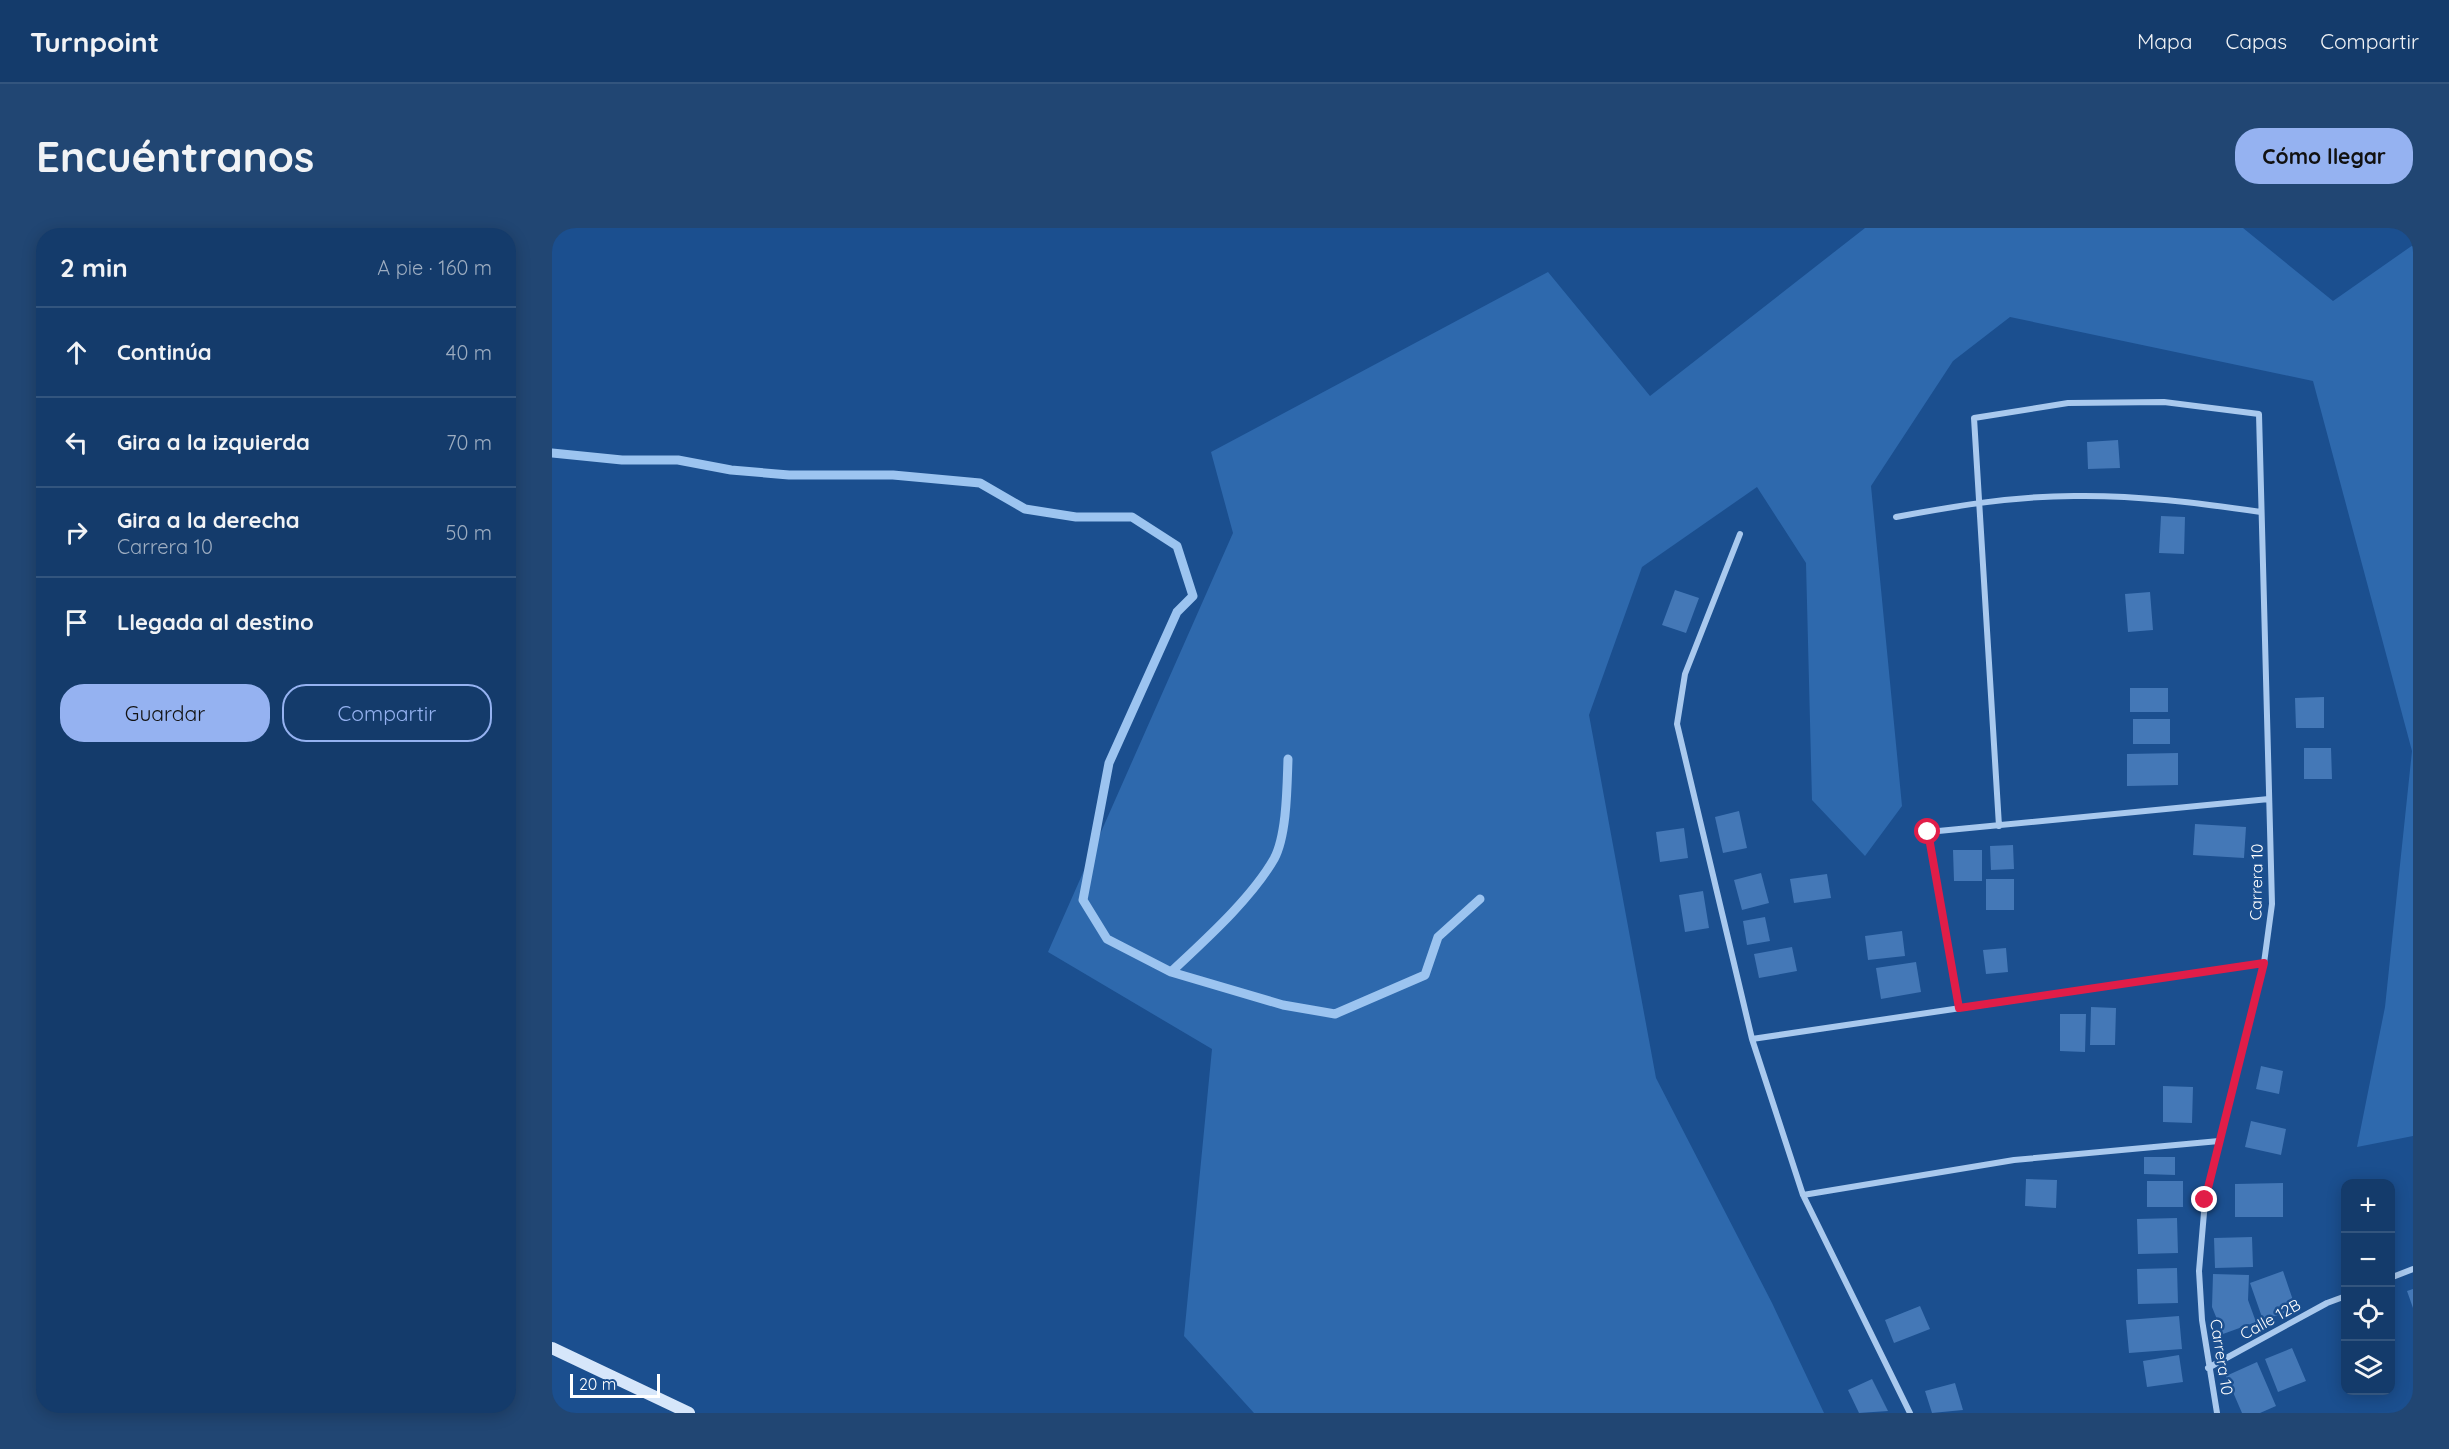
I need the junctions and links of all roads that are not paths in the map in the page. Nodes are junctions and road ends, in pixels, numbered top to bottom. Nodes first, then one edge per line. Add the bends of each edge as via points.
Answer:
1 (1979, 502) junction
2 (2261, 512) junction
3 (1896, 517) dead end
4 (1740, 534) dead end
5 (2269, 799) junction
6 (1999, 826) junction
7 (2264, 963) junction
8 (1959, 1008) junction
9 (1752, 1039) junction
10 (2219, 1141) junction
11 (1803, 1195) junction
12 (2413, 1269) edge
13 (2395, 1276) edge
14 (2341, 1298) edge
15 (552, 1348) edge
16 (2208, 1368) junction
17 (689, 1413) edge
18 (1910, 1413) edge
19 (2217, 1413) edge

1 - 2 street via 2073,496 2156,498
1 - 2 street, Carrera 10 via 1974,418 2068,403 2164,402 2259,414
1 - 3 street
1 - 6 street
2 - 5 street, Carrera 10
4 - 9 street via 1685,674 1677,724
5 - 6 street
5 - 7 street, Carrera 10 via 2272,904
6 - 8 street via 1928,832
7 - 8 street
7 - 10 street, Carrera 10
8 - 9 street
9 - 11 street
10 - 11 street via 2014,1160
10 - 16 street, Carrera 10 via 2205,1200 2199,1271
11 - 18 street
12 - 13 street
14 - 16 street, Calle 12B
15 - 17 main road
16 - 19 street, Carrera 10

